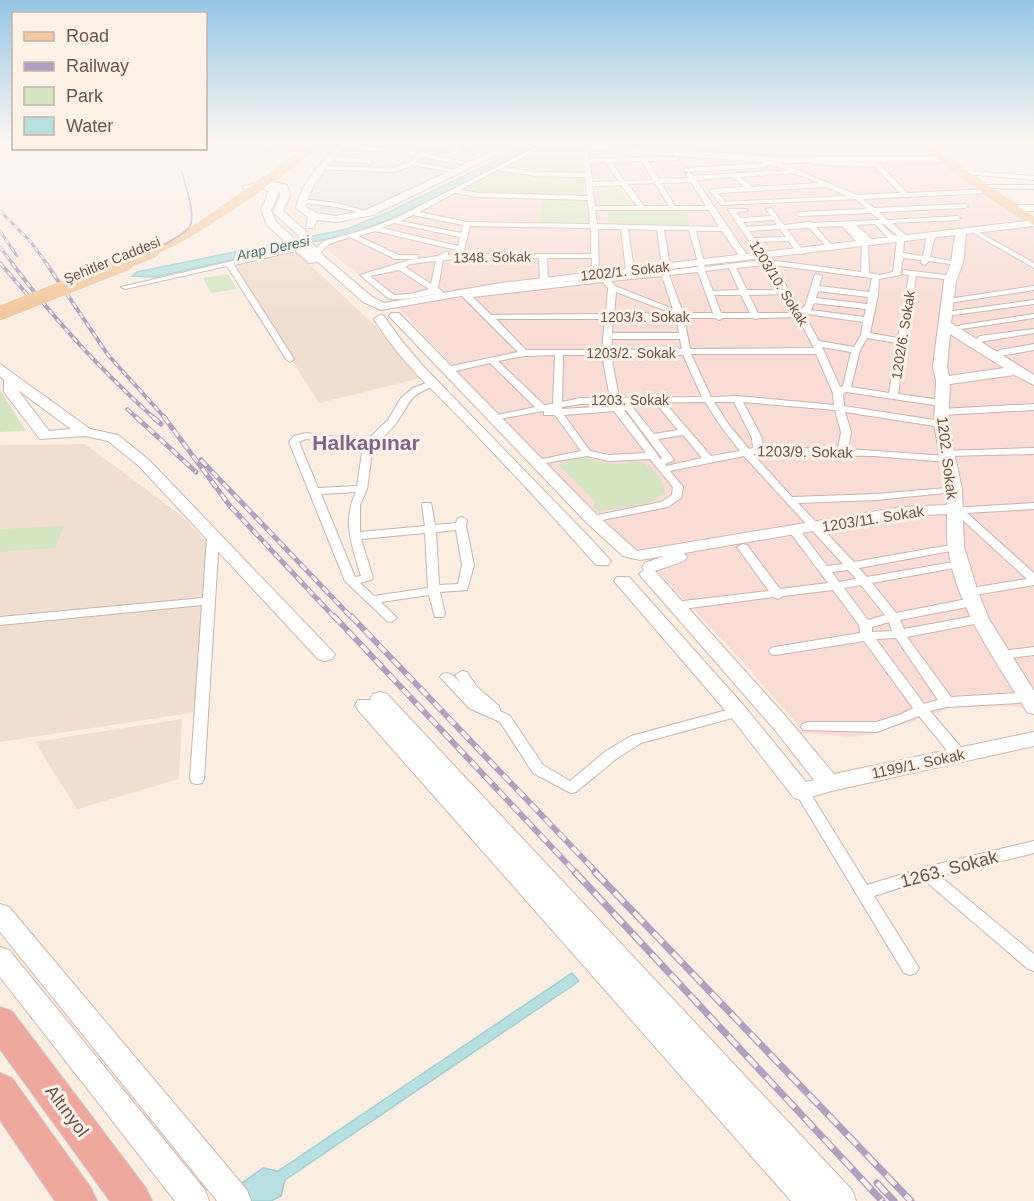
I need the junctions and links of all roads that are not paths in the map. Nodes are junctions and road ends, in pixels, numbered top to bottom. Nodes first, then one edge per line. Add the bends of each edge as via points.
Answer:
1 (236, 199) edge
2 (270, 199) edge
3 (283, 199) edge
4 (307, 199) edge
5 (399, 199) edge
6 (436, 199) edge
7 (591, 199) edge
8 (636, 199) edge
9 (668, 199) edge
10 (706, 199) edge
11 (720, 199) edge
12 (773, 199) edge
13 (834, 199) edge
14 (859, 199) edge
15 (961, 199) edge
16 (1005, 199) edge
17 (788, 201) junction
18 (722, 202) junction
19 (776, 202) junction
20 (710, 206) junction
21 (961, 206) junction
22 (592, 208) junction
23 (642, 208) junction
24 (673, 208) junction
25 (1023, 208) edge
26 (307, 209) junction
27 (769, 209) junction
28 (872, 210) junction
29 (797, 211) junction
30 (369, 213) junction
31 (409, 213) junction
32 (273, 214) junction
33 (1034, 214) edge
34 (774, 218) junction
35 (392, 220) junction
36 (738, 220) junction
37 (882, 223) junction
38 (467, 224) junction
39 (1034, 224) edge
40 (848, 225) junction
41 (594, 227) junction
42 (624, 227) junction
43 (815, 227) junction
44 (660, 228) junction
45 (692, 228) junction
46 (781, 228) junction
47 (965, 228) junction
48 (375, 229) junction
49 (721, 229) junction
50 (745, 229) junction
51 (353, 236) junction
52 (464, 236) junction
53 (931, 236) junction
54 (790, 238) junction
55 (753, 240) junction
56 (903, 240) junction
57 (868, 243) junction
58 (303, 244) junction
59 (833, 248) junction
60 (148, 251) junction
61 (460, 251) junction
62 (800, 252) junction
63 (491, 255) junction
64 (899, 255) junction
65 (543, 256) junction
66 (596, 256) junction
67 (398, 257) junction
68 (442, 257) junction
69 (745, 258) junction
70 (926, 258) junction
71 (766, 259) junction
72 (229, 263) junction
73 (702, 266) junction
74 (1034, 266) edge
75 (400, 267) junction
76 (732, 267) junction
77 (630, 270) junction
78 (665, 270) junction
79 (773, 270) junction
80 (830, 270) junction
81 (955, 271) junction
82 (894, 273) junction
83 (918, 273) junction
84 (865, 274) junction
85 (602, 276) junction
86 (818, 276) junction
87 (544, 280) junction
88 (876, 280) junction
89 (125, 286) dead end
90 (612, 288) junction
91 (814, 288) junction
92 (1034, 288) edge
93 (434, 290) junction
94 (743, 292) junction
95 (789, 292) junction
96 (1002, 292) junction
97 (710, 293) junction
98 (465, 294) junction
99 (446, 295) junction
100 (874, 295) junction
101 (811, 300) junction
102 (1034, 302) edge
103 (0, 304) edge
104 (1020, 304) junction
105 (870, 307) junction
106 (380, 312) junction
107 (0, 313) edge
108 (802, 313) junction
109 (946, 314) junction
110 (1034, 315) edge
111 (488, 317) junction
112 (609, 317) junction
113 (680, 317) junction
114 (756, 317) junction
115 (719, 318) junction
116 (868, 320) junction
117 (961, 327) junction
118 (1034, 331) edge
119 (865, 335) junction
120 (607, 336) junction
121 (681, 336) junction
122 (980, 339) junction
123 (902, 341) junction
124 (817, 347) junction
125 (1034, 348) edge
126 (856, 350) junction
127 (686, 352) junction
128 (524, 353) junction
129 (559, 353) junction
130 (606, 353) junction
131 (1000, 353) junction
132 (290, 358) dead end
133 (492, 360) junction
134 (0, 368) edge
135 (1034, 368) edge
136 (447, 370) junction
137 (1020, 370) junction
138 (11, 380) junction
139 (943, 381) junction
140 (1034, 381) edge
141 (434, 383) junction
142 (841, 391) junction
143 (893, 396) junction
144 (738, 401) junction
145 (709, 402) junction
146 (616, 404) junction
147 (663, 406) junction
148 (628, 407) junction
149 (1034, 407) edge
150 (541, 408) junction
151 (557, 408) junction
152 (838, 408) junction
153 (941, 413) junction
154 (497, 421) junction
155 (85, 432) junction
156 (685, 432) junction
157 (651, 437) junction
158 (368, 444) junction
159 (752, 451) junction
160 (1034, 451) edge
161 (843, 452) junction
162 (587, 453) junction
163 (947, 456) junction
164 (708, 459) junction
165 (658, 462) junction
166 (537, 463) junction
167 (362, 489) junction
168 (954, 489) junction
169 (314, 491) junction
170 (790, 500) junction
171 (427, 505) dead end
172 (1034, 506) edge
173 (954, 510) junction
174 (592, 519) junction
175 (432, 528) junction
176 (818, 530) junction
177 (797, 534) junction
178 (355, 536) junction
179 (213, 537) junction
180 (743, 547) junction
181 (956, 547) junction
182 (602, 561) junction
183 (642, 562) junction
184 (959, 564) junction
185 (852, 566) junction
186 (826, 570) junction
187 (1034, 580) edge
188 (351, 581) junction
189 (623, 581) junction
190 (864, 581) junction
191 (834, 586) junction
192 (433, 590) junction
193 (778, 595) junction
194 (970, 597) junction
195 (370, 600) junction
196 (209, 601) junction
197 (675, 606) junction
198 (439, 614) dead end
199 (893, 616) junction
200 (391, 618) dead end
201 (980, 619) junction
202 (0, 621) edge
203 (866, 630) junction
204 (900, 634) junction
205 (775, 651) dead end
206 (1034, 651) edge
207 (325, 655) dead end
208 (1001, 655) junction
209 (462, 675) dead end
210 (447, 676) dead end
211 (1018, 698) dead end
212 (947, 702) junction
213 (1034, 707) edge
214 (921, 709) junction
215 (738, 712) junction
216 (505, 719) junction
217 (808, 727) dead end
218 (1034, 739) edge
219 (959, 755) junction
220 (197, 779) dead end
221 (829, 783) junction
222 (802, 792) junction
223 (1034, 847) edge
224 (926, 873) junction
225 (865, 892) junction
226 (0, 914) edge
227 (0, 958) edge
228 (1034, 964) edge
229 (910, 968) dead end
230 (0, 1022) edge
231 (0, 1089) edge
232 (78, 1201) edge
233 (133, 1201) edge
234 (194, 1201) edge
235 (236, 1201) edge
236 (811, 1201) edge
237 (841, 1201) edge

1 - 60 main road, Şehitler Caddesi via 176,242
2 - 32 main road via 268,204
3 - 32 main road
4 - 26 main road
5 - 30 main road
6 - 31 street
7 - 22 street
8 - 23 street
9 - 24 street
10 - 20 street
11 - 18 street
12 - 19 street
13 - 17 street
14 - 28 street
15 - 21 street, 1202. Sokak
16 - 25 main road
17 - 19 street
17 - 29 street
18 - 19 street
18 - 20 street
20 - 24 street
20 - 49 street
21 - 28 street
21 - 47 street, 1202. Sokak
21 - 47 street, 1202. Sokak
22 - 23 street
22 - 41 street
23 - 24 street
25 - 33 main road
25 - 39 main road
26 - 30 street via 337,205
26 - 30 main road via 345,218
26 - 32 main road
26 - 58 main road
27 - 29 street
27 - 34 street
27 - 36 street via 731,210
28 - 29 street
28 - 37 street
29 - 43 street
31 - 35 street
31 - 38 street
32 - 58 main road via 294,228
32 - 58 main road via 271,223
34 - 36 street
34 - 46 street
35 - 48 street
35 - 52 street
36 - 50 street, 1203/10. Sokak
37 - 40 street
37 - 47 street
37 - 56 street
38 - 41 street
38 - 52 street
39 - 47 main road, 1202/1. Sokak
40 - 43 street
40 - 57 street via 860,240
41 - 42 street
41 - 66 street
42 - 44 street
42 - 77 street
43 - 46 street
43 - 59 street via 833,242
44 - 45 street
44 - 78 street
45 - 49 street
45 - 73 street
46 - 50 street
46 - 54 street
47 - 53 main road, 1202/1. Sokak
47 - 74 street
47 - 81 main road, 1202. Sokak
48 - 51 street
48 - 61 street
49 - 69 street
50 - 55 street, 1203/10. Sokak
51 - 58 street via 321,245
51 - 67 street
52 - 61 street
53 - 56 main road, 1202/1. Sokak
53 - 70 street, 1202/6. Sokak
54 - 55 street
54 - 62 street
55 - 71 street, 1203/10. Sokak
56 - 57 main road, 1202/1. Sokak
56 - 64 street
57 - 59 main road, 1202/1. Sokak
57 - 84 street
58 - 72 street
58 - 106 main road
58 - 106 main road
59 - 62 main road, 1202/1. Sokak
59 - 80 street
60 - 103 main road, Şehitler Caddesi
60 - 107 main road, Şehitler Caddesi, bridge
61 - 63 street
61 - 68 street
62 - 71 main road, 1202/1. Sokak
63 - 65 street, 1348. Sokak
63 - 68 street, 1348. Sokak
64 - 70 street
64 - 82 street
65 - 66 street, 1348. Sokak
65 - 87 street
66 - 85 street
67 - 68 street
67 - 75 street
68 - 75 street, 1348. Sokak via 408,262
68 - 93 street
69 - 71 main road, 1202/1. Sokak
69 - 73 main road, 1202/1. Sokak
70 - 81 street
70 - 83 street, 1202/6. Sokak
71 - 76 street, 1202/1. Sokak
71 - 79 street, 1203/10. Sokak
71 - 80 street
72 - 89 street
72 - 132 street
73 - 76 street, 1202/1. Sokak
73 - 78 main road, 1202/1. Sokak
73 - 97 street
75 - 93 street
75 - 93 street, 1348. Sokak via 364,275 392,297
76 - 94 street
77 - 78 main road, 1202/1. Sokak
77 - 85 main road, 1202/1. Sokak
78 - 85 street, 1202/1. Sokak
78 - 113 street
79 - 86 street
79 - 95 street, 1203/10. Sokak
80 - 84 street
81 - 83 street
81 - 109 main road, 1202. Sokak
82 - 83 street
82 - 88 street
83 - 123 street, 1202/6. Sokak
84 - 88 street
85 - 87 main road, 1202/1. Sokak
85 - 90 street
85 - 98 street, 1202/1. Sokak
86 - 88 street
86 - 91 street
87 - 98 main road, 1202/1. Sokak
88 - 100 street
90 - 112 street
90 - 113 street via 667,308
91 - 100 street
91 - 101 street
92 - 96 street
93 - 99 street
94 - 95 street
94 - 97 street
94 - 114 street
95 - 108 street, 1203/10. Sokak
96 - 104 street
96 - 109 street
97 - 115 street
98 - 99 main road, 1202/1. Sokak
98 - 111 street
99 - 106 main road, 1202/1. Sokak
100 - 105 street
101 - 105 street
101 - 108 street
102 - 104 street
104 - 109 street
104 - 110 street
105 - 116 street
106 - 136 main road
106 - 141 main road via 394,338
108 - 114 street, 1203/3. Sokak
108 - 116 street, 1203/3. Sokak
108 - 124 street, 1203/10. Sokak
109 - 117 main road
109 - 137 main road via 1008,366
109 - 139 main road, 1202. Sokak via 940,366
110 - 117 street
111 - 112 street, 1203/3. Sokak
111 - 128 street
112 - 113 street, 1203/3. Sokak
112 - 120 street
113 - 115 street, 1203/3. Sokak
113 - 121 street
114 - 115 street, 1203/3. Sokak
116 - 119 street
117 - 122 main road
118 - 122 street
119 - 123 street
119 - 126 street
120 - 121 street
120 - 130 street
121 - 127 street
122 - 131 main road
123 - 143 street, 1202/6. Sokak
124 - 126 street, 1203/2. Sokak
124 - 127 street, 1203/2. Sokak
124 - 142 street, 1203/10. Sokak
125 - 131 street
126 - 142 street via 847,387
127 - 130 street, 1203/2. Sokak
127 - 145 street
128 - 129 street, 1203/2. Sokak
128 - 133 street, 1203/2. Sokak
129 - 130 street, 1203/2. Sokak
129 - 151 street
130 - 146 street
131 - 137 main road
133 - 136 street, 1203/2. Sokak
133 - 150 street
134 - 138 main road
135 - 137 main road
136 - 154 main road
137 - 139 main road
137 - 140 main road
138 - 155 main road
138 - 155 main road via 11,392 45,436
139 - 153 main road, 1202. Sokak
141 - 158 street via 410,395 392,422
141 - 182 main road
142 - 143 street
142 - 152 street, 1203/10. Sokak
143 - 153 street
144 - 145 street, 1203. Sokak
144 - 152 street, 1203. Sokak
144 - 159 street via 757,438
145 - 146 street, 1203. Sokak
145 - 147 street, 1203. Sokak
145 - 159 street
146 - 148 street
146 - 151 street, 1203. Sokak
146 - 165 street
147 - 148 street, 1203. Sokak
147 - 156 street
148 - 157 street
149 - 153 street
150 - 151 street, 1203. Sokak
150 - 154 street, 1203. Sokak
151 - 154 street, 1203. Sokak
151 - 162 street
152 - 153 street, 1203. Sokak
152 - 161 street, 1203/10. Sokak via 846,432
153 - 163 main road, 1202. Sokak
154 - 166 main road
155 - 179 main road via 113,438 144,462
156 - 157 street
156 - 164 street
157 - 165 street via 669,460
158 - 167 street
158 - 169 street via 309,436 297,438 294,442
159 - 161 street, 1203/9. Sokak
159 - 164 street, 1203/9. Sokak
159 - 170 street
160 - 163 street, 1203/9. Sokak
161 - 163 street, 1203/9. Sokak
162 - 165 street, 1203/9. Sokak
162 - 166 street
163 - 168 main road, 1202. Sokak
164 - 165 street, 1203/9. Sokak
165 - 174 street via 679,491 671,500 664,505
166 - 174 main road
167 - 169 street
167 - 178 street via 355,505
168 - 170 street
168 - 173 main road, 1202. Sokak
169 - 188 street
170 - 176 street
171 - 175 street
172 - 173 street
173 - 176 main road, 1203/11. Sokak via 942,515
173 - 181 main road, 1202. Sokak
173 - 187 street
174 - 183 main road
175 - 178 street
175 - 192 street
175 - 192 street via 461,523 468,565 463,587
176 - 177 main road, 1203/11. Sokak
176 - 185 street
177 - 180 main road
177 - 183 main road
177 - 186 street
178 - 188 street via 367,578
179 - 196 street
179 - 207 main road
180 - 183 main road
180 - 193 street
181 - 184 main road, 1202. Sokak
181 - 185 street
182 - 183 main road via 612,554
182 - 189 main road via 603,572
183 - 189 main road via 635,580
183 - 197 main road
184 - 190 street
184 - 194 main road, 1202. Sokak
185 - 186 street
185 - 190 street
186 - 191 street
187 - 194 street
188 - 195 street
189 - 215 main road
190 - 191 street
190 - 199 street
191 - 193 street
191 - 203 street
192 - 195 street
192 - 198 street
193 - 197 street
194 - 199 street
194 - 201 main road, 1202. Sokak
195 - 200 street
196 - 202 street
196 - 220 street
197 - 221 main road
199 - 203 street
199 - 204 street
201 - 204 street
201 - 208 main road, 1202. Sokak
203 - 204 street
203 - 205 street
203 - 214 street
204 - 212 street
206 - 208 street
208 - 213 main road, 1202. Sokak
209 - 216 street via 472,690
210 - 216 street via 474,705
211 - 212 street
212 - 214 street
214 - 217 street via 878,727
214 - 219 street
215 - 216 street via 636,739 571,788 538,770
215 - 222 main road
218 - 219 main road, 1199/1. Sokak
219 - 221 main road, 1199/1. Sokak
221 - 222 main road, 1199/1. Sokak
222 - 225 street
223 - 224 street, 1263. Sokak
224 - 225 street, 1263. Sokak
224 - 228 street
225 - 229 street
226 - 235 main road
227 - 234 main road
230 - 233 highway, Altınyol
231 - 232 highway
236 - 237 main road via 373,702

